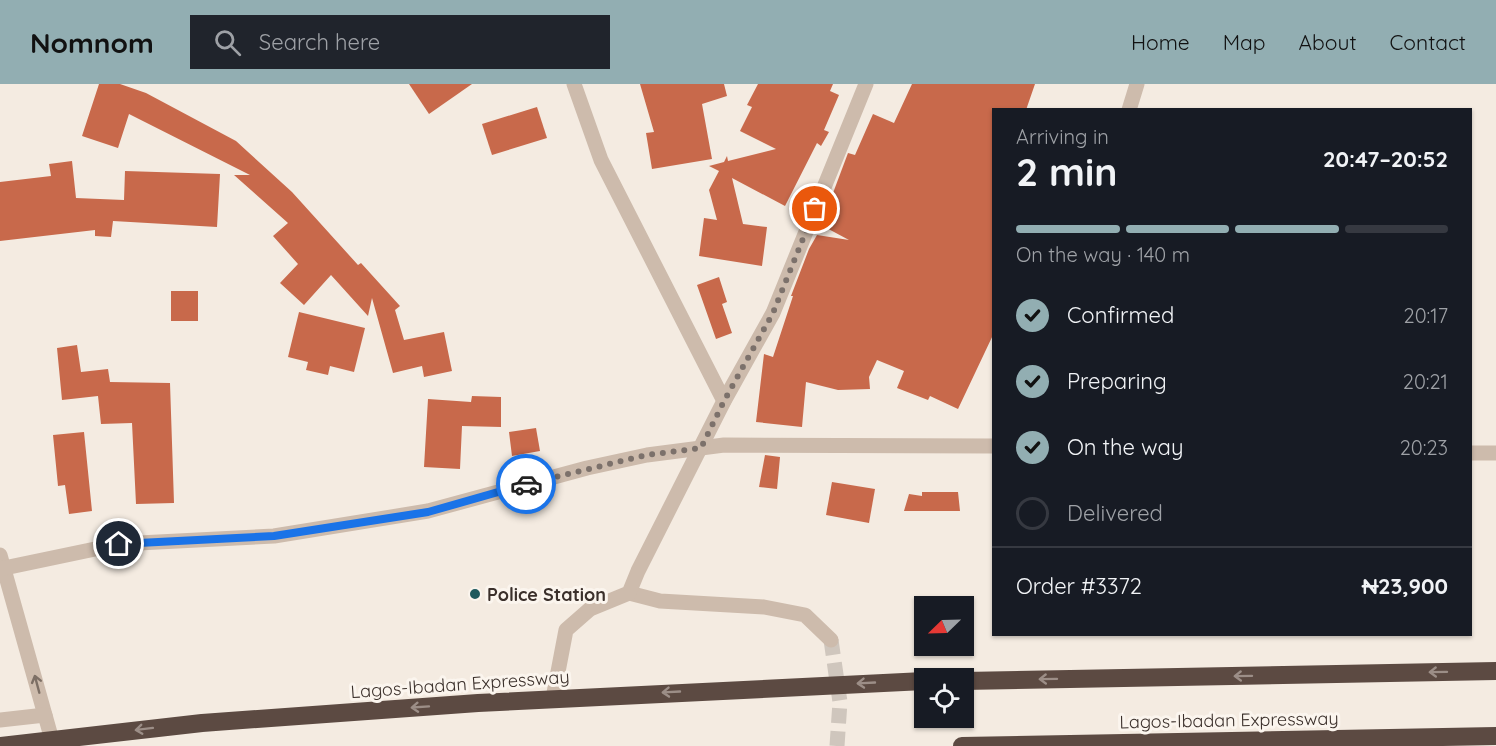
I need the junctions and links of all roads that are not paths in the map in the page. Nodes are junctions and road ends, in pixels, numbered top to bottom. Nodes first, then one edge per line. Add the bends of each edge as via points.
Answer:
1 (574, 84) edge
2 (866, 84) edge
3 (1137, 84) edge
4 (1130, 108) edge
5 (724, 401) junction
6 (992, 446) edge
7 (701, 448) junction
8 (1472, 453) edge
9 (1496, 453) edge
10 (2, 564) edge
11 (629, 593) junction
12 (831, 640) tunnel mouth
13 (1496, 671) edge
14 (914, 681) edge
15 (974, 681) edge
16 (553, 698) junction
17 (45, 716) junction
18 (0, 720) edge
19 (1496, 736) edge
20 (52, 740) junction
21 (0, 746) edge
22 (962, 746) edge

1 - 5 street via 601,160
2 - 5 street via 773,313
3 - 4 street
5 - 7 street
6 - 7 street
7 - 10 street via 587,468 428,512 274,536 119,544
7 - 11 street
8 - 9 street
17 -> 10 street
11 - 12 street via 660,601 764,608 805,615
11 - 16 street via 590,609 567,630
13 -> 15 highway
14 -> 16 highway, Lagos-Ibadan Expressway
16 -> 20 highway, Lagos-Ibadan Expressway via 202,723
17 - 18 street
17 - 20 street
19 - 22 highway, Lagos-Ibadan Expressway
20 - 21 highway, Lagos-Ibadan Expressway

